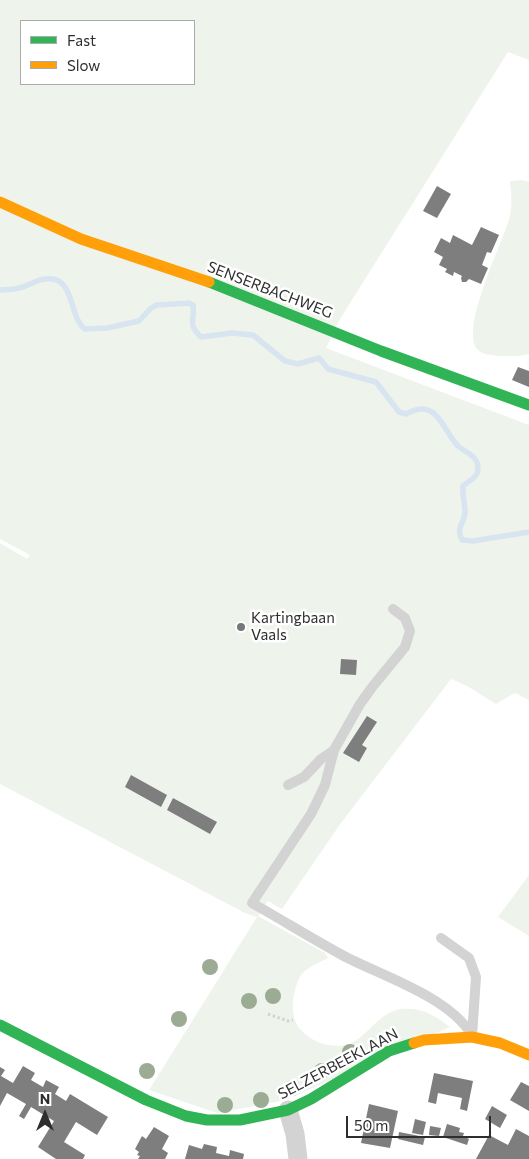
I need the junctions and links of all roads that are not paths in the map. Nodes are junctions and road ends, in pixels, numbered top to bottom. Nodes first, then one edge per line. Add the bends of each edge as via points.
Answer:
1 (0, 202) edge
2 (529, 405) edge
3 (393, 609) dead end
4 (334, 750) junction
5 (288, 785) dead end
6 (441, 938) dead end
7 (0, 1024) edge
8 (472, 1037) junction
9 (529, 1055) edge
10 (288, 1110) junction
11 (298, 1159) edge

1 - 2 street, SENSERBACHWEG via 81,238 228,288 381,351
3 - 4 lane via 405,618 410,632 405,647 360,704
4 - 5 lane via 304,777
4 - 8 lane via 325,786 311,814 252,903 342,955 437,1002 454,1014
6 - 8 lane via 469,958 476,977
7 - 10 street, SELZERBEEKLAAN via 146,1100 186,1116 240,1120
8 - 9 street, SELZERBEEKLAAN via 500,1043
8 - 10 street, SELZERBEEKLAAN via 424,1040 396,1048
10 - 11 street

